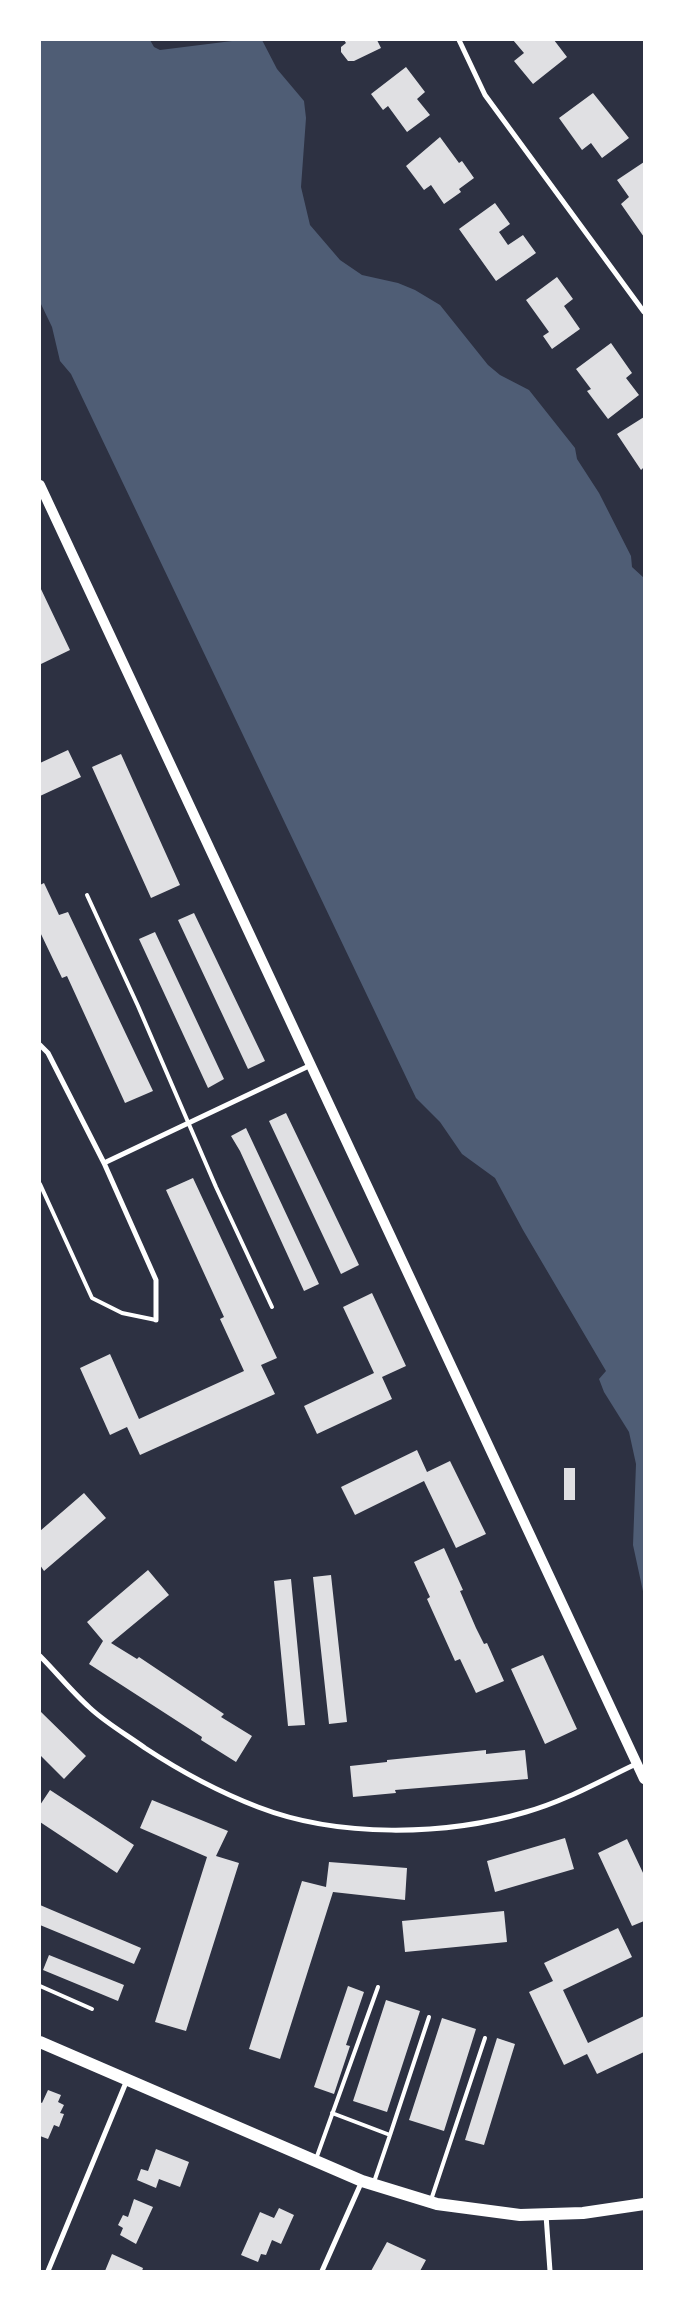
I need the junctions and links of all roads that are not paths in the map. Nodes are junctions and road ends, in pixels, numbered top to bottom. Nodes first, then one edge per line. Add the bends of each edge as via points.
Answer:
1 (459, 40) edge
2 (644, 312) edge
3 (40, 485) edge
4 (87, 895) dead end
5 (40, 1045) edge
6 (311, 1065) junction
7 (188, 1123) junction
8 (104, 1163) junction
9 (40, 1184) edge
10 (272, 1307) dead end
11 (156, 1320) joint
12 (40, 1656) edge
13 (637, 1763) junction
14 (644, 1779) edge
15 (40, 1986) edge
16 (378, 1988) dead end
17 (92, 2009) dead end
18 (429, 2016) dead end
19 (485, 2038) dead end
20 (40, 2042) edge
21 (127, 2080) junction
22 (332, 2113) junction
23 (390, 2135) junction
24 (316, 2161) junction
25 (368, 2183) junction
26 (430, 2202) junction
27 (644, 2204) edge
28 (546, 2214) junction
29 (48, 2271) edge
30 (322, 2271) edge
31 (550, 2271) edge

1 - 2 street via 485,95
3 - 6 main road
4 - 7 lane
5 - 8 street via 48,1053
6 - 7 street
6 - 13 main road
7 - 8 street
7 - 10 lane
8 - 11 street via 156,1280
9 - 11 lane via 92,1298 122,1313
12 - 13 street via 91,1709 173,1766 260,1808 315,1822 378,1831 473,1825 526,1813 562,1800
13 - 14 main road
15 - 17 lane
16 - 22 lane
18 - 23 lane
19 - 26 lane
20 - 21 main road
21 - 24 main road
21 - 29 street
22 - 23 lane
22 - 24 lane
23 - 25 lane
24 - 25 main road
25 - 26 main road
25 - 30 street
26 - 28 main road via 485,2212
27 - 28 main road via 583,2213
28 - 31 street

